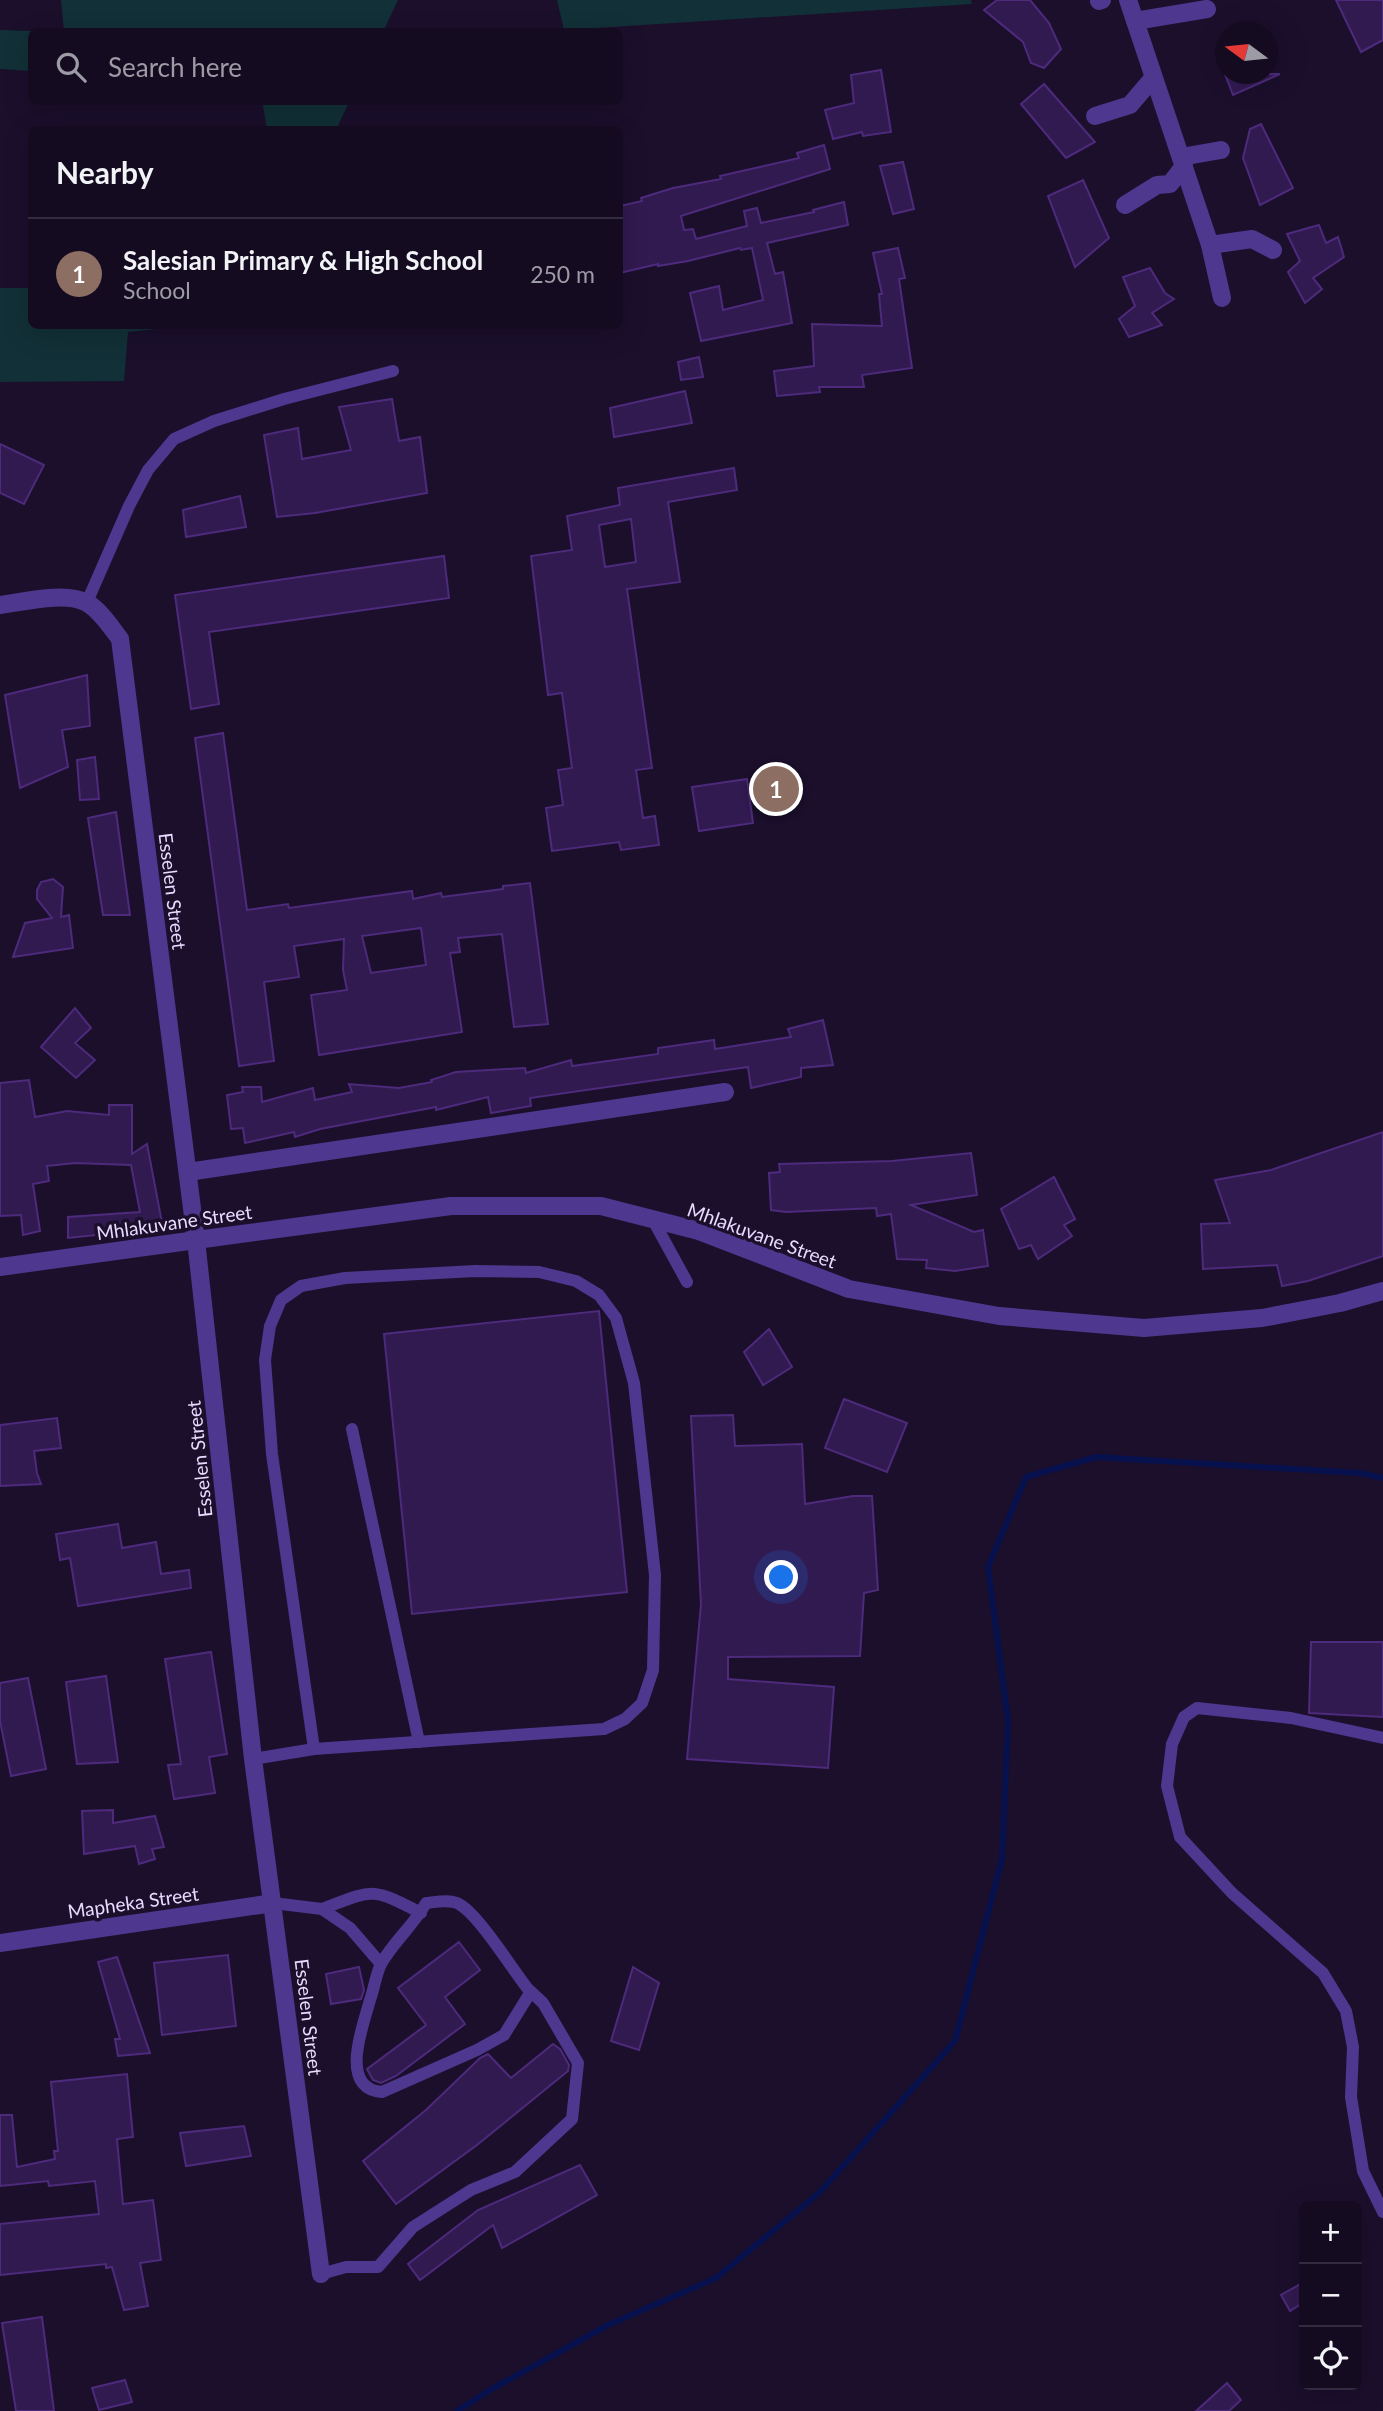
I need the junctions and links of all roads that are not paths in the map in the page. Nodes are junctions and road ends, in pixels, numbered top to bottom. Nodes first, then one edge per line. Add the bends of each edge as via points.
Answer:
1 (1128, 0) edge
2 (1207, 9) dead end
3 (1135, 21) junction
4 (1153, 78) junction
5 (1095, 116) dead end
6 (1221, 150) dead end
7 (1183, 162) junction
8 (1125, 205) dead end
9 (1210, 245) junction
10 (1273, 250) dead end
11 (1222, 298) dead end
12 (393, 371) dead end
13 (87, 603) junction
14 (0, 605) edge
15 (725, 1093) dead end
16 (188, 1172) junction
17 (653, 1220) junction
18 (196, 1240) junction
19 (0, 1267) edge
20 (687, 1283) dead end
21 (1383, 1291) edge
22 (352, 1429) dead end
23 (1383, 1738) edge
24 (419, 1742) junction
25 (314, 1749) junction
26 (253, 1759) junction
27 (273, 1902) junction
28 (322, 1909) junction
29 (421, 1913) junction
30 (0, 1943) edge
31 (381, 1965) junction
32 (528, 1989) junction
33 (1383, 2212) edge
34 (321, 2274) joint

1 - 3 street
2 - 3 street
3 - 4 street
4 - 5 street via 1130,105
4 - 7 street
6 - 7 street
7 - 8 street via 1170,184 1157,185
7 - 9 street
9 - 10 street via 1252,239
9 - 11 street
12 - 13 lane via 214,421 174,439 148,470
13 - 14 street via 61,597
13 - 16 street, Esselen Street via 120,639
15 - 16 street
16 - 18 street, Esselen Street
17 - 18 street, Mhlakuvane Street via 601,1206 451,1206
17 - 20 lane
17 - 21 street, Mhlakuvane Street via 699,1231 849,1289 999,1316 1144,1328 1262,1318
18 - 19 street, Mhlakuvane Street
18 - 26 street, Esselen Street
22 - 24 lane
23 - 33 lane via 1291,1718 1197,1708 1184,1717 1172,1744 1167,1786 1180,1837 1232,1894 1323,1973 1346,2011 1353,2047 1351,2097 1363,2171
24 - 25 lane
24 - 25 lane via 604,1728 625,1719 642,1703 653,1670 654,1575 634,1384 616,1318 599,1295 576,1281 539,1272 475,1271 345,1278 301,1286 281,1300 270,1326 265,1360
25 - 26 lane
26 - 27 street, Esselen Street
27 - 28 lane
27 - 30 street, Mapheka Street
27 - 34 street, Esselen Street
28 - 29 lane via 365,1892 385,1894
28 - 31 lane via 350,1928
29 - 31 lane
29 - 32 lane via 426,1903 458,1903 483,1926
31 - 32 lane via 358,2041 357,2071 370,2091 393,2088 503,2035 530,1993
32 - 34 lane via 543,2003 578,2063 572,2119 515,2172 471,2190 413,2227 378,2267 346,2267

